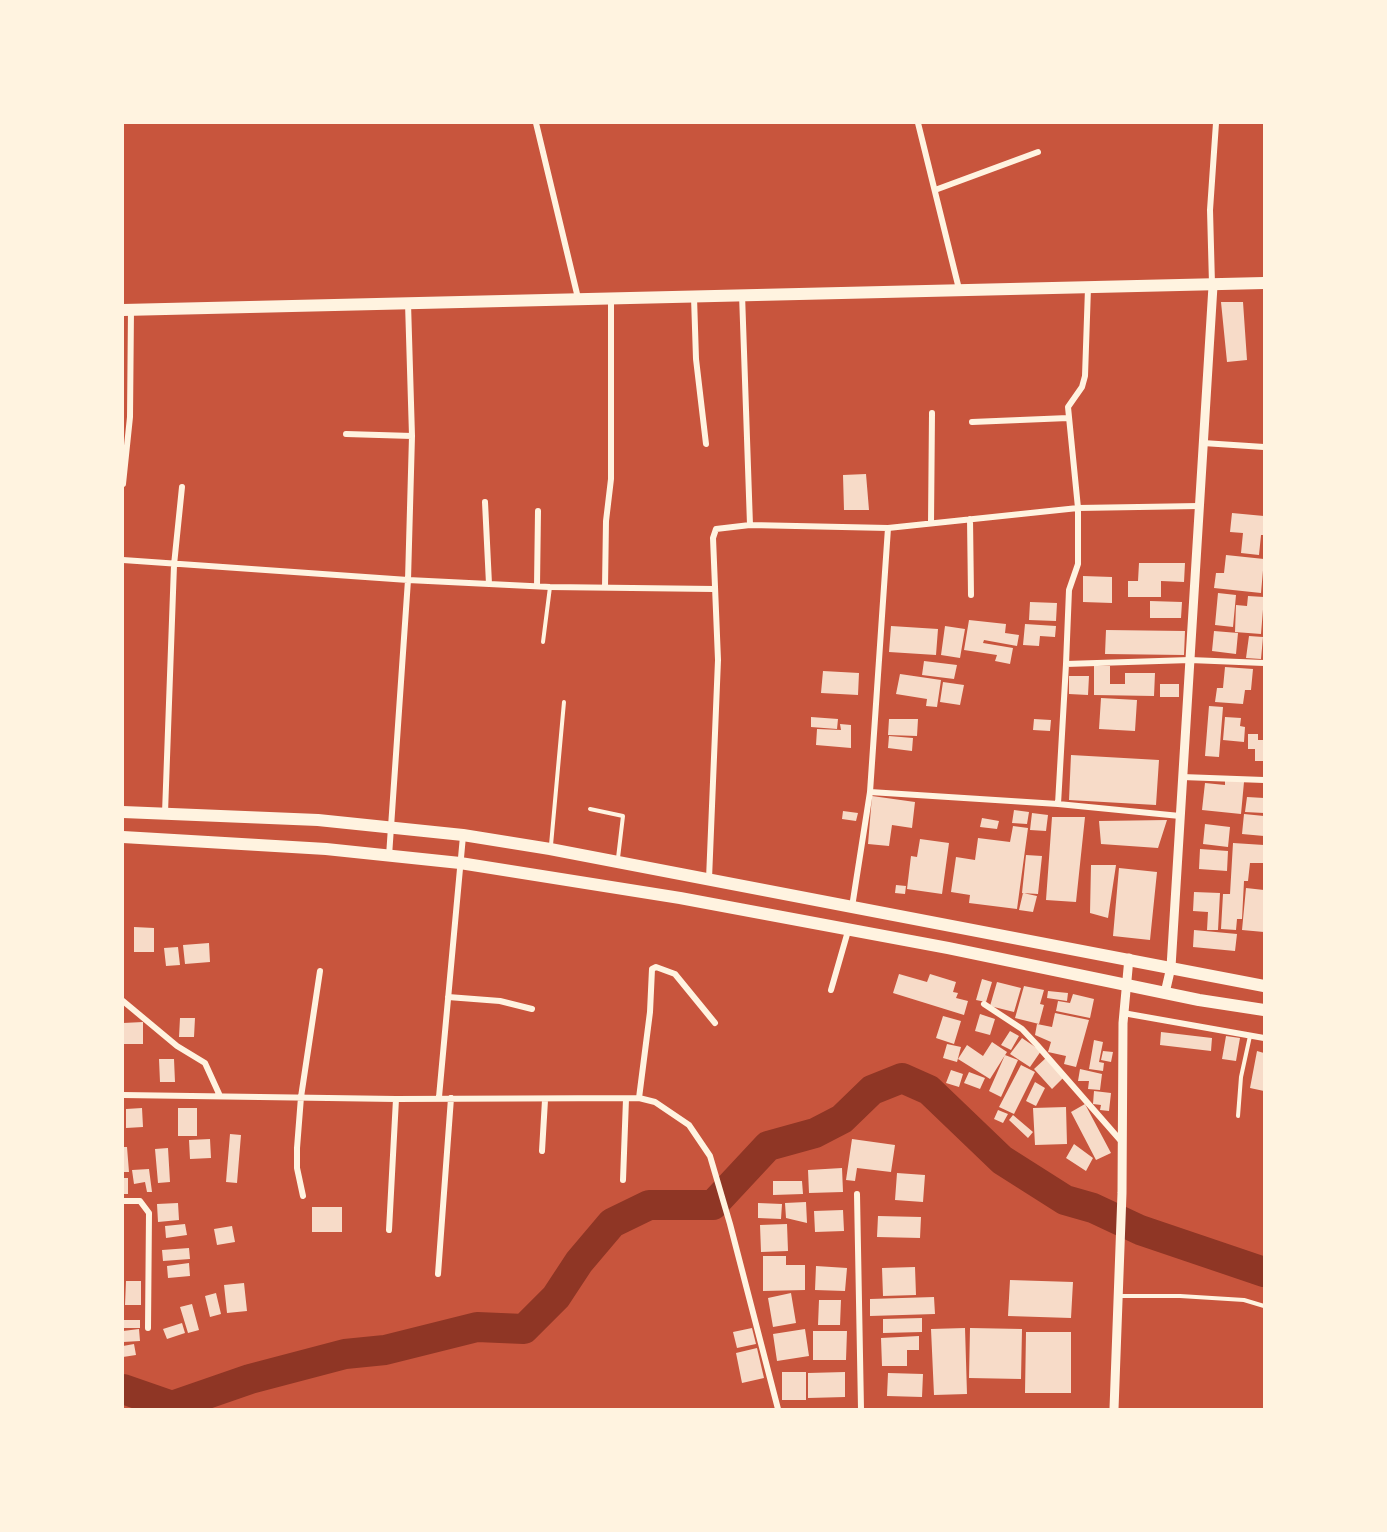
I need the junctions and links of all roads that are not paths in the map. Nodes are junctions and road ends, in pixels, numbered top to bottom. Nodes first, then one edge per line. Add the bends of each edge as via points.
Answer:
1 (536, 123) edge
2 (918, 123) edge
3 (1216, 123) edge
4 (1038, 152) dead end
5 (935, 190) junction
6 (1264, 283) edge
7 (1213, 286) junction
8 (1088, 288) junction
9 (959, 289) junction
10 (742, 294) junction
11 (694, 297) junction
12 (578, 298) junction
13 (611, 299) junction
14 (408, 302) junction
15 (127, 310) edge
16 (932, 412) dead end
17 (1068, 418) junction
18 (972, 422) dead end
19 (346, 434) dead end
20 (412, 436) junction
21 (1203, 443) junction
22 (706, 444) dead end
23 (1264, 447) edge
24 (123, 484) edge
25 (182, 487) dead end
26 (485, 502) dead end
27 (1199, 506) junction
28 (1078, 508) junction
29 (538, 510) dead end
30 (970, 519) junction
31 (931, 523) junction
32 (750, 525) junction
33 (888, 528) junction
34 (123, 560) edge
35 (174, 565) junction
36 (408, 580) junction
37 (489, 584) junction
38 (537, 586) junction
39 (550, 586) junction
40 (605, 587) junction
41 (714, 589) junction
42 (971, 595) dead end
43 (543, 642) dead end
44 (1190, 660) junction
45 (1264, 663) edge
46 (1066, 664) junction
47 (564, 702) dead end
48 (1182, 777) junction
49 (1264, 780) edge
50 (870, 792) junction
51 (1058, 804) junction
52 (590, 809) dead end
53 (123, 812) edge
54 (165, 813) junction
55 (1180, 816) junction
56 (392, 826) junction
57 (463, 835) junction
58 (123, 837) edge
59 (550, 849) junction
60 (389, 856) junction
61 (617, 862) junction
62 (460, 863) junction
63 (710, 879) junction
64 (852, 907) junction
65 (848, 931) junction
66 (1130, 958) junction
67 (1171, 967) junction
68 (320, 971) dead end
69 (1126, 986) junction
70 (1264, 986) edge
71 (831, 990) dead end
72 (1165, 993) junction
73 (448, 997) junction
74 (123, 1001) edge
75 (984, 1004) dead end
76 (532, 1009) dead end
77 (1264, 1010) edge
78 (1123, 1013) junction
79 (715, 1023) dead end
80 (1250, 1036) junction
81 (1264, 1038) edge
82 (123, 1095) edge
83 (220, 1096) junction
84 (301, 1097) junction
85 (439, 1097) junction
86 (451, 1098) junction
87 (639, 1098) junction
88 (396, 1099) junction
89 (627, 1099) junction
90 (545, 1100) junction
91 (1238, 1116) dead end
92 (1121, 1141) junction
93 (542, 1151) dead end
94 (623, 1179) dead end
95 (857, 1194) dead end
96 (303, 1196) dead end
97 (123, 1201) edge
98 (389, 1230) dead end
99 (438, 1274) dead end
100 (1119, 1296) junction
101 (1264, 1306) edge
102 (148, 1328) dead end
103 (778, 1409) edge
104 (861, 1409) edge
105 (1114, 1409) edge

1 - 12 street
2 - 5 street
3 - 7 street via 1210,210
4 - 5 street
5 - 9 street
6 - 7 main road
7 - 8 main road
7 - 21 street
8 - 9 main road
8 - 17 street via 1084,376 1082,387 1068,407
9 - 10 main road
10 - 11 main road
10 - 32 street
11 - 13 main road
11 - 22 street via 696,359
12 - 13 main road
12 - 14 main road
13 - 40 street via 611,479
14 - 15 main road
14 - 20 street
15 - 24 street via 130,417
16 - 31 street
17 - 18 street
17 - 28 street
19 - 20 street
20 - 36 street
21 - 23 street
21 - 27 street
25 - 35 street
26 - 37 street
27 - 28 street
27 - 44 street
28 - 30 street
28 - 46 street via 1078,564 1069,590
29 - 38 street
30 - 31 street
30 - 42 street
31 - 33 street
32 - 33 street
32 - 41 street via 721,527 713,532
33 - 50 street
34 - 35 street
35 - 36 street
35 - 54 street
36 - 37 street
36 - 56 street
37 - 38 street
38 - 39 street
39 - 40 street
39 - 43 lane
40 - 41 street
41 - 63 street via 718,660
44 - 45 street
44 - 46 street
44 - 48 street
46 - 51 street
47 - 59 lane
48 - 49 street
48 - 55 street
50 - 51 street
50 - 64 street
51 - 55 street
52 - 61 lane via 623,816
53 - 54 main road
54 - 56 main road
55 - 67 street
56 - 57 main road
56 - 60 street
57 - 59 main road
57 - 62 street
58 - 60 main road
59 - 61 main road
60 - 62 main road
61 - 63 main road
62 - 65 main road via 680,898
62 - 73 street
63 - 64 main road
64 - 66 main road
65 - 69 main road
65 - 71 street
66 - 67 main road
66 - 69 street
67 - 70 main road
67 - 72 street
68 - 84 street
69 - 72 main road
69 - 78 street
72 - 77 main road
73 - 76 street via 500,1001
73 - 85 street
74 - 83 street via 177,1046 205,1063
75 - 92 street via 1022,1029
78 - 80 street
78 - 92 street
79 - 87 street via 675,974 652,969
80 - 81 street
80 - 91 lane
82 - 83 street
83 - 84 street
84 - 88 street
84 - 96 street via 297,1168
85 - 86 street
85 - 88 street
86 - 90 street
86 - 99 street
87 - 89 street
87 - 103 street via 655,1102 688,1125 710,1156
88 - 98 street
89 - 90 street
89 - 94 street
90 - 93 street
92 - 100 street
95 - 104 street
97 - 102 street via 140,1201 149,1212
100 - 101 lane via 1244,1300
100 - 105 street

